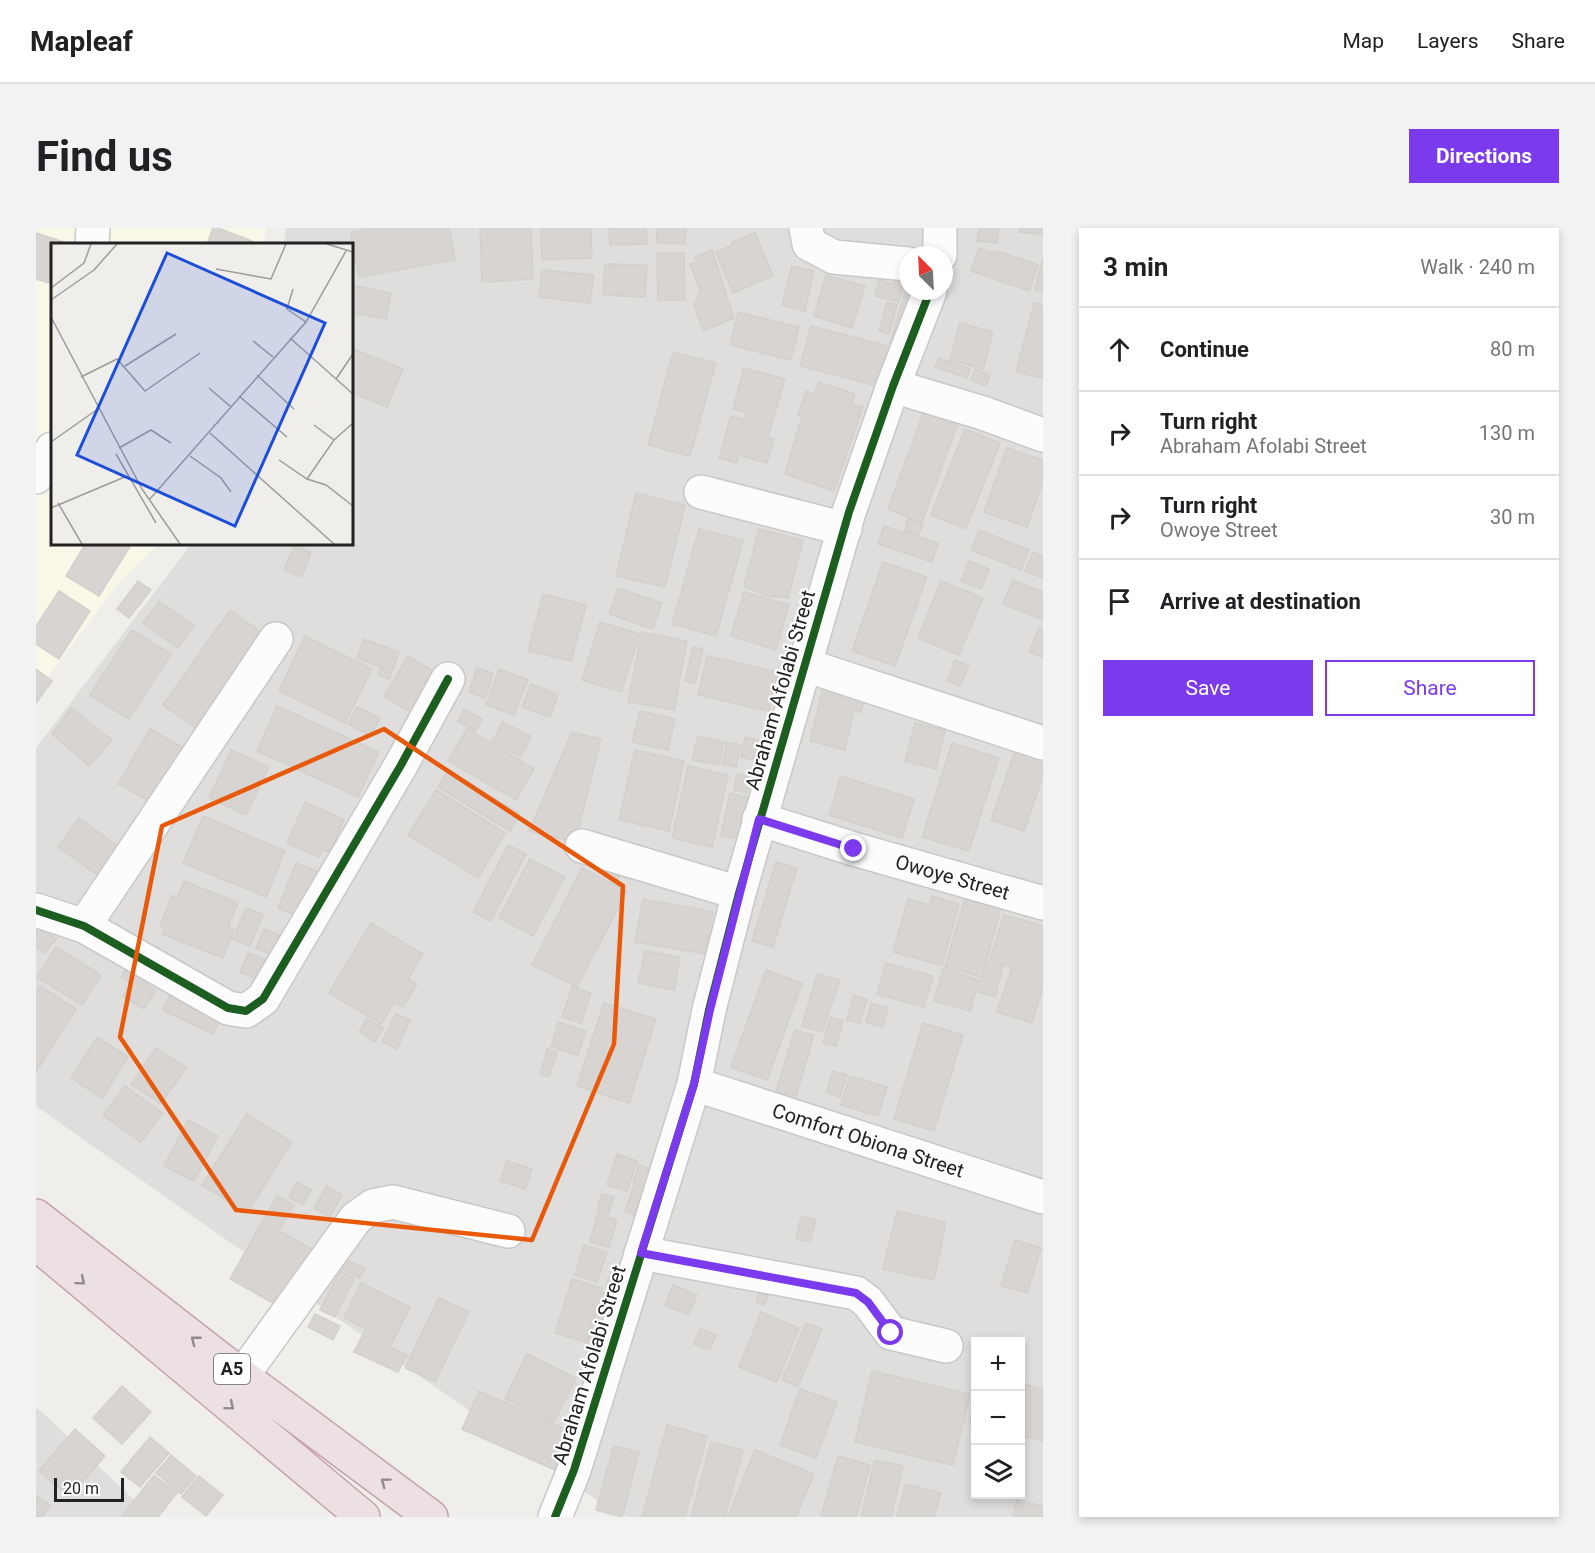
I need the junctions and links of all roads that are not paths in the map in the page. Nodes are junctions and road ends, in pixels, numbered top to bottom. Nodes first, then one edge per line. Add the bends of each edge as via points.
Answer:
1 (93, 228) edge
2 (806, 228) edge
3 (940, 228) edge
4 (92, 243) edge
5 (940, 246) edge
6 (899, 263) edge
7 (926, 300) edge
8 (893, 386) junction
9 (1043, 435) edge
10 (51, 451) edge
11 (36, 477) edge
12 (701, 492) dead end
13 (845, 529) junction
14 (276, 639) dead end
15 (805, 665) junction
16 (448, 679) dead end
17 (1043, 743) edge
18 (759, 819) junction
19 (582, 846) dead end
20 (739, 893) junction
21 (1043, 903) edge
22 (36, 910) edge
23 (84, 926) junction
24 (694, 1084) junction
25 (1043, 1197) edge
26 (36, 1216) edge
27 (508, 1231) dead end
28 (36, 1243) edge
29 (641, 1253) junction
30 (946, 1346) dead end
31 (242, 1376) junction
32 (352, 1514) edge
33 (432, 1517) edge
34 (555, 1517) edge

1 - 4 street
2 - 6 street via 809,244 834,257
3 - 5 street
7 - 8 street, Abraham Afolabi Street
8 - 9 street
8 - 13 street, Abraham Afolabi Street
10 - 11 street
12 - 13 street
13 - 15 street, Abraham Afolabi Street
14 - 23 street
15 - 17 street
15 - 18 street, Abraham Afolabi Street
16 - 23 street via 263,999 246,1011 228,1008
18 - 20 street, Abraham Afolabi Street
18 - 21 street, Owoye Street
19 - 20 street
20 - 24 street, Abraham Afolabi Street
22 - 23 street
24 - 25 street, Comfort Obiona Street
24 - 29 street, Abraham Afolabi Street
31 -> 26 highway, A5
27 - 31 street via 393,1202 373,1206 356,1218
28 -> 32 highway, A5
29 - 30 street via 856,1293 868,1302 891,1333
29 - 34 street, Abraham Afolabi Street via 574,1470
33 -> 31 highway, A5

